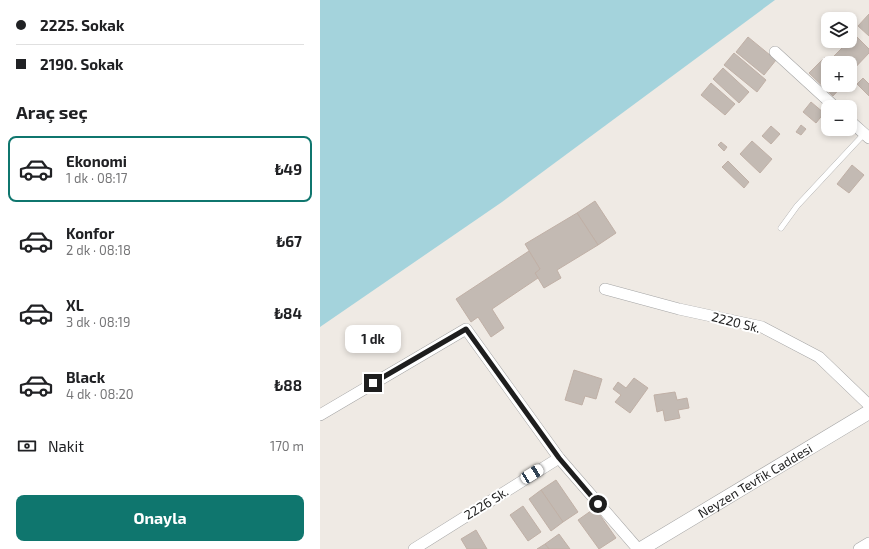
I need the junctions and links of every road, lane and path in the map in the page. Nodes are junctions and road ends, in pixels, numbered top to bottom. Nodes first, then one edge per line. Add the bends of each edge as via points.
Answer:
1 (775, 52) dead end
2 (827, 100) edge
3 (857, 126) edge
4 (868, 134) edge
5 (780, 228) dead end
6 (605, 289) dead end
7 (869, 404) edge
8 (869, 412) edge
9 (320, 415) edge
10 (559, 458) junction
11 (869, 542) edge
12 (414, 549) edge
13 (638, 549) edge
14 (641, 549) edge
15 (859, 549) edge

1 - 2 street
3 - 4 street
4 - 5 lane via 797,206
6 - 7 street, 2220 Sk. via 679,309 762,327 818,357
8 - 14 street, Neyzen Tevfik Caddesi
9 - 10 street via 466,329
10 - 12 street, 2226 Sk.
10 - 13 street
11 - 15 street

